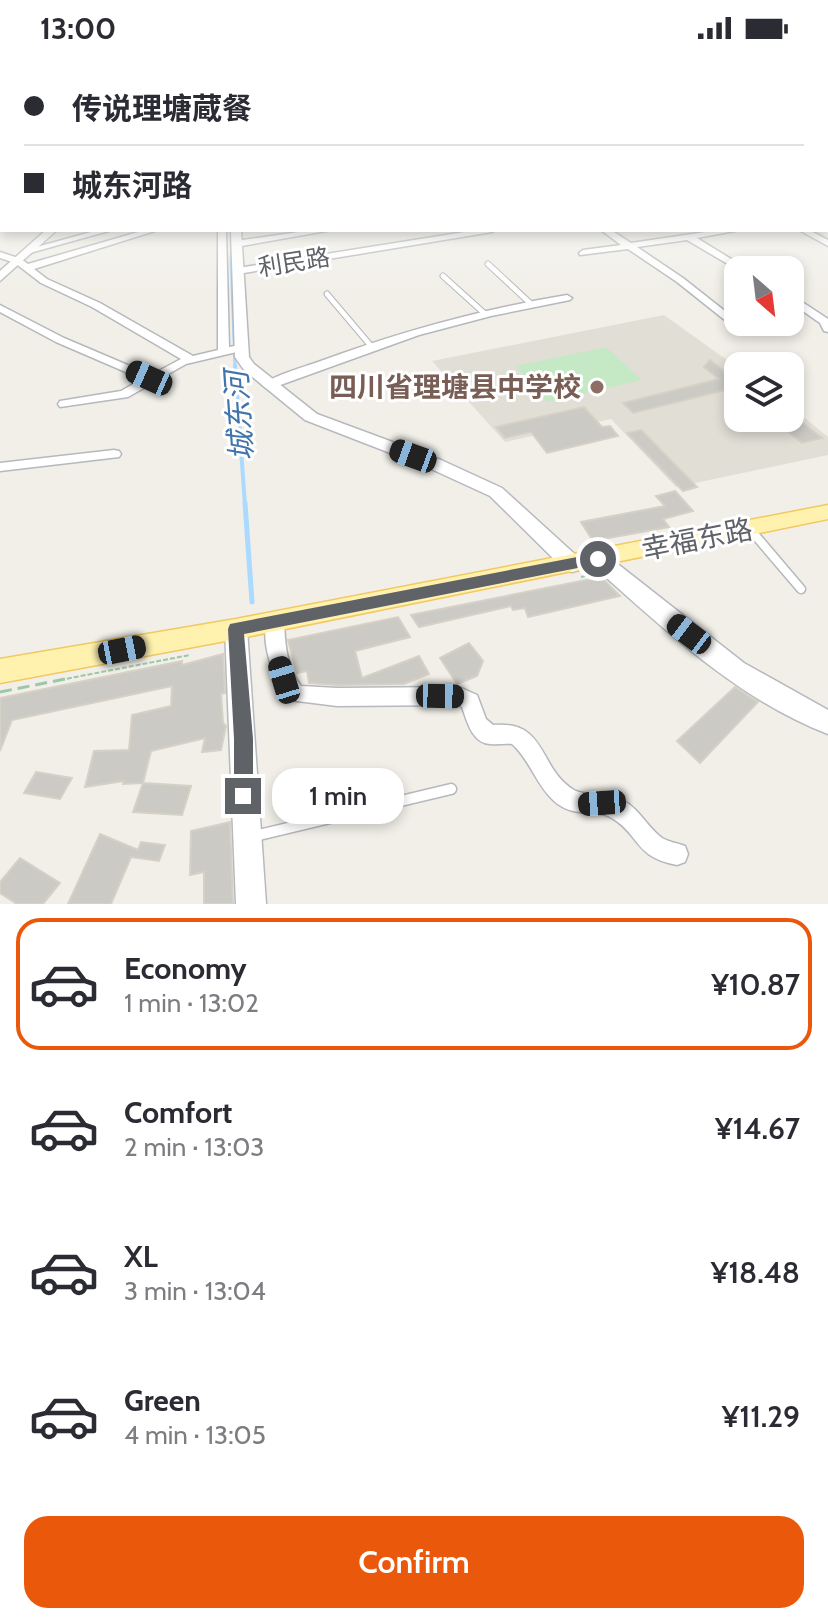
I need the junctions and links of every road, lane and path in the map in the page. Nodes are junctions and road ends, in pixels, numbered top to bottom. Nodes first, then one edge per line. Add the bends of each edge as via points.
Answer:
1 (50, 232) edge
2 (100, 232) edge
3 (146, 232) edge
4 (222, 232) edge
5 (302, 232) edge
6 (480, 232) edge
7 (608, 232) edge
8 (722, 232) edge
9 (807, 232) edge
10 (236, 237) edge
11 (687, 237) junction
12 (828, 243) edge
13 (629, 246) junction
14 (30, 250) junction
15 (583, 253) dead end
16 (0, 255) edge
17 (724, 258) edge
18 (488, 264) dead end
19 (22, 265) junction
20 (238, 271) junction
21 (443, 276) dead end
22 (0, 277) edge
23 (327, 294) dead end
24 (567, 298) dead end
25 (530, 303) junction
26 (804, 307) edge
27 (0, 308) edge
28 (484, 313) junction
29 (724, 315) edge
30 (828, 329) edge
31 (371, 346) junction
32 (234, 350) junction
33 (190, 359) junction
34 (149, 378) junction
35 (268, 385) junction
36 (64, 404) dead end
37 (114, 454) dead end
38 (0, 467) edge
39 (828, 512) edge
40 (749, 528) junction
41 (598, 559) junction
42 (572, 564) junction
43 (801, 589) dead end
44 (275, 620) junction
45 (236, 629) junction
46 (197, 654) dead end
47 (3, 674) edge
48 (828, 722) edge
49 (451, 789) dead end
50 (248, 837) junction
51 (677, 854) dead end
52 (251, 904) edge

1 - 14 street
2 - 14 street
3 - 19 street
4 - 32 street
5 - 10 street
6 - 20 street, 利民路
7 - 13 street
8 - 11 street
9 - 12 street
10 - 20 street
11 - 13 street
11 - 17 street
13 - 15 street
13 - 29 street
14 - 19 street
16 - 19 street
18 - 25 lane
19 - 22 street
19 - 33 street
20 - 32 street
21 - 28 lane
23 - 31 lane
24 - 25 street
25 - 28 street
26 - 30 street
27 - 34 street
28 - 31 street
31 - 35 street
32 - 33 street
32 - 35 street
33 - 34 street
34 - 36 street via 124,394
35 - 42 street via 323,423 496,492
37 - 38 street
39 - 40 main road, 幸福东路
40 - 41 main road, 幸福东路
40 - 43 lane
41 - 42 main road, 幸福东路
41 - 48 street via 729,664
42 - 44 main road, 幸福东路
44 - 45 main road, 幸福东路
44 - 51 street via 277,656 284,680 296,694 459,696 470,701 478,725 489,735 521,738 568,800 614,807 630,816 659,849
45 - 47 main road, 幸福东路
45 - 50 street
46 - 47 path
49 - 50 lane
50 - 52 street

